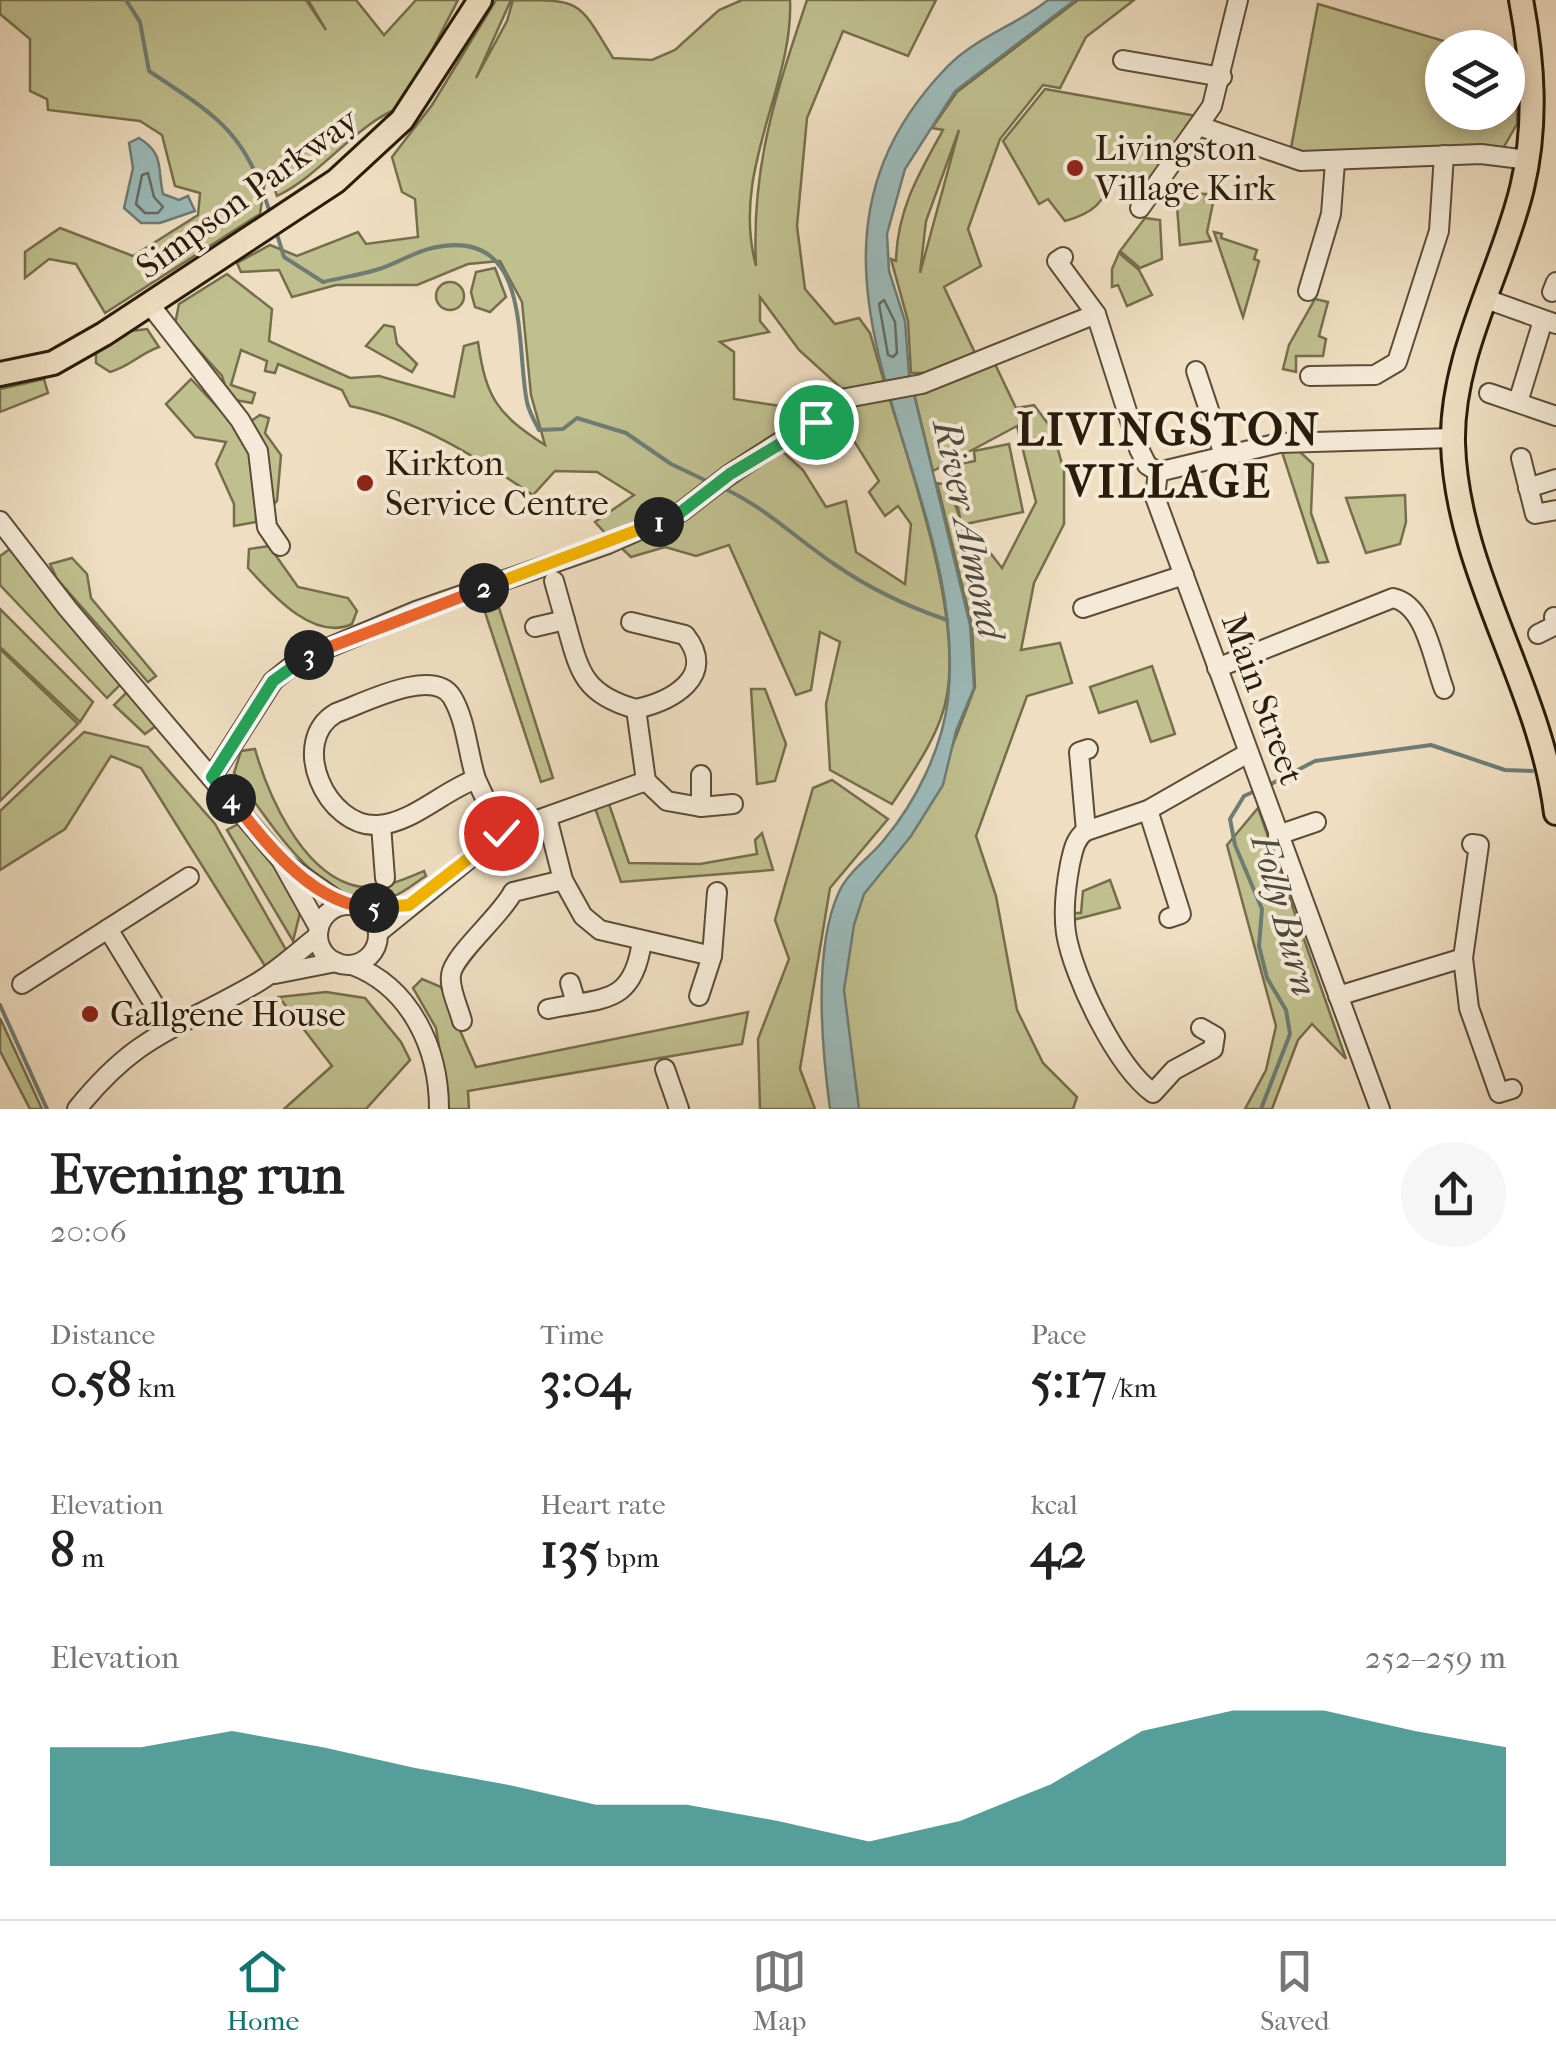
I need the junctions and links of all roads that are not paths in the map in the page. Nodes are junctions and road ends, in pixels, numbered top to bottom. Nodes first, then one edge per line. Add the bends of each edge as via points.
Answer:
1 (480, 0) edge
2 (1238, 0) edge
3 (1521, 0) edge
4 (1124, 60) dead end
5 (1222, 78) junction
6 (1202, 127) junction
7 (1444, 155) junction
8 (1528, 160) junction
9 (1335, 162) junction
10 (1140, 208) dead end
11 (1319, 256) junction
12 (1063, 258) dead end
13 (1340, 262) dead end
14 (1308, 291) dead end
15 (1486, 299) junction
16 (151, 306) junction
17 (1096, 314) junction
18 (1548, 326) edge
19 (1321, 370) dead end
20 (1196, 371) dead end
21 (0, 374) edge
22 (1489, 393) dead end
23 (840, 399) dead end
24 (1518, 402) junction
25 (820, 416) dead end
26 (1556, 416) edge
27 (1453, 438) junction
28 (1224, 454) junction
29 (1521, 458) dead end
30 (1158, 472) junction
31 (1556, 479) edge
32 (1528, 488) junction
33 (1556, 510) edge
34 (0, 521) edge
35 (280, 546) dead end
36 (1184, 574) junction
37 (554, 581) dead end
38 (1083, 607) dead end
39 (1554, 618) edge
40 (565, 620) junction
41 (631, 622) dead end
42 (535, 627) dead end
43 (1538, 634) dead end
44 (1217, 668) junction
45 (1444, 689) dead end
46 (636, 709) junction
47 (1088, 749) dead end
48 (1248, 752) junction
49 (700, 775) dead end
50 (212, 777) junction
51 (476, 780) junction
52 (646, 781) junction
53 (734, 804) dead end
54 (701, 807) junction
55 (1148, 810) junction
56 (1556, 813) edge
57 (548, 817) junction
58 (1316, 822) dead end
59 (381, 825) junction
60 (1086, 830) junction
61 (501, 833) junction
62 (1278, 835) junction
63 (1481, 845) dead end
64 (281, 860) junction
65 (190, 877) dead end
66 (385, 878) dead end
67 (563, 880) junction
68 (716, 892) dead end
69 (409, 905) junction
70 (353, 906) junction
71 (1169, 918) dead end
72 (108, 929) junction
73 (318, 932) junction
74 (378, 938) junction
75 (642, 941) junction
76 (712, 956) junction
77 (1463, 958) junction
78 (344, 964) junction
79 (270, 975) junction
80 (570, 983) dead end
81 (22, 984) dead end
82 (400, 995) junction
83 (700, 996) dead end
84 (1338, 996) junction
85 (576, 1004) junction
86 (548, 1009) dead end
87 (462, 1021) dead end
88 (168, 1026) junction
89 (1201, 1028) dead end
90 (665, 1069) dead end
91 (1505, 1095) dead end
92 (682, 1099) edge
93 (77, 1109) edge
94 (439, 1109) edge
95 (1380, 1109) edge

1 - 16 main road, Simpson Parkway via 402,120 372,152
2 - 5 street
3 - 8 main road via 1532,87
4 - 5 street
5 - 6 street
6 - 9 street via 1300,160
6 - 10 street
7 - 8 street
7 - 9 street
7 - 19 street via 1438,231 1397,362 1375,375
8 - 15 main road
9 - 11 street
11 - 13 street
11 - 14 street
12 - 17 street, Main Street via 1057,262
15 - 18 street
15 - 27 main road
16 - 21 main road, Simpson Parkway via 53,363
16 - 35 street via 258,451 266,527
17 - 23 street via 922,384
17 - 30 street, Main Street via 1139,450
18 - 24 street
20 - 28 street
22 - 24 street
24 - 26 street
25 - 50 street via 681,512 299,660 273,681
27 - 28 street via 1292,442
27 - 56 main road via 1466,534 1541,736
28 - 30 street
29 - 32 street
30 - 36 street, Main Street via 1155,497
31 - 32 street
32 - 33 street via 1535,514
34 - 50 street
36 - 38 street
36 - 44 street, Main Street
37 - 40 street
39 - 43 street via 1556,625
40 - 42 street
40 - 46 street via 586,682 608,700
41 - 46 street via 684,635 696,659 683,692
44 - 45 street via 1393,598 1416,614
44 - 48 street, Main Street
46 - 52 street
47 - 60 street via 1079,752
48 - 55 street
48 - 62 street, Main Street
49 - 54 street
50 - 64 street
51 - 59 street
51 - 59 street via 458,710 438,686 414,685 336,713 314,738 318,774 350,819
51 - 61 street
52 - 54 street via 667,801
52 - 57 street
53 - 54 street
55 - 60 street
55 - 71 street via 1181,914
57 - 61 street
57 - 67 street
58 - 62 street
59 - 66 street
60 - 89 street via 1068,872 1068,944 1104,1026 1156,1097 1174,1070 1213,1049 1215,1036
61 - 69 street
62 - 84 street, Main Street
63 - 77 street
64 - 70 street
64 - 73 street
65 - 72 street
67 - 75 street via 600,930
67 - 87 street via 513,892 451,970 463,993
68 - 76 street
69 - 70 street
69 - 74 street
70 - 73 street via 327,913
70 - 74 street via 373,917
72 - 81 street
72 - 88 street
73 - 78 street via 322,950
73 - 79 street
74 - 78 street via 368,958
74 - 82 street
75 - 76 street
75 - 85 street via 627,988
76 - 83 street
77 - 84 street
77 - 91 street via 1468,1008
78 - 79 street
78 - 82 street
79 - 88 street
80 - 85 street
82 - 94 street via 429,1047
84 - 95 street, Main Street
85 - 86 street
88 - 93 street via 118,1062
90 - 92 street

